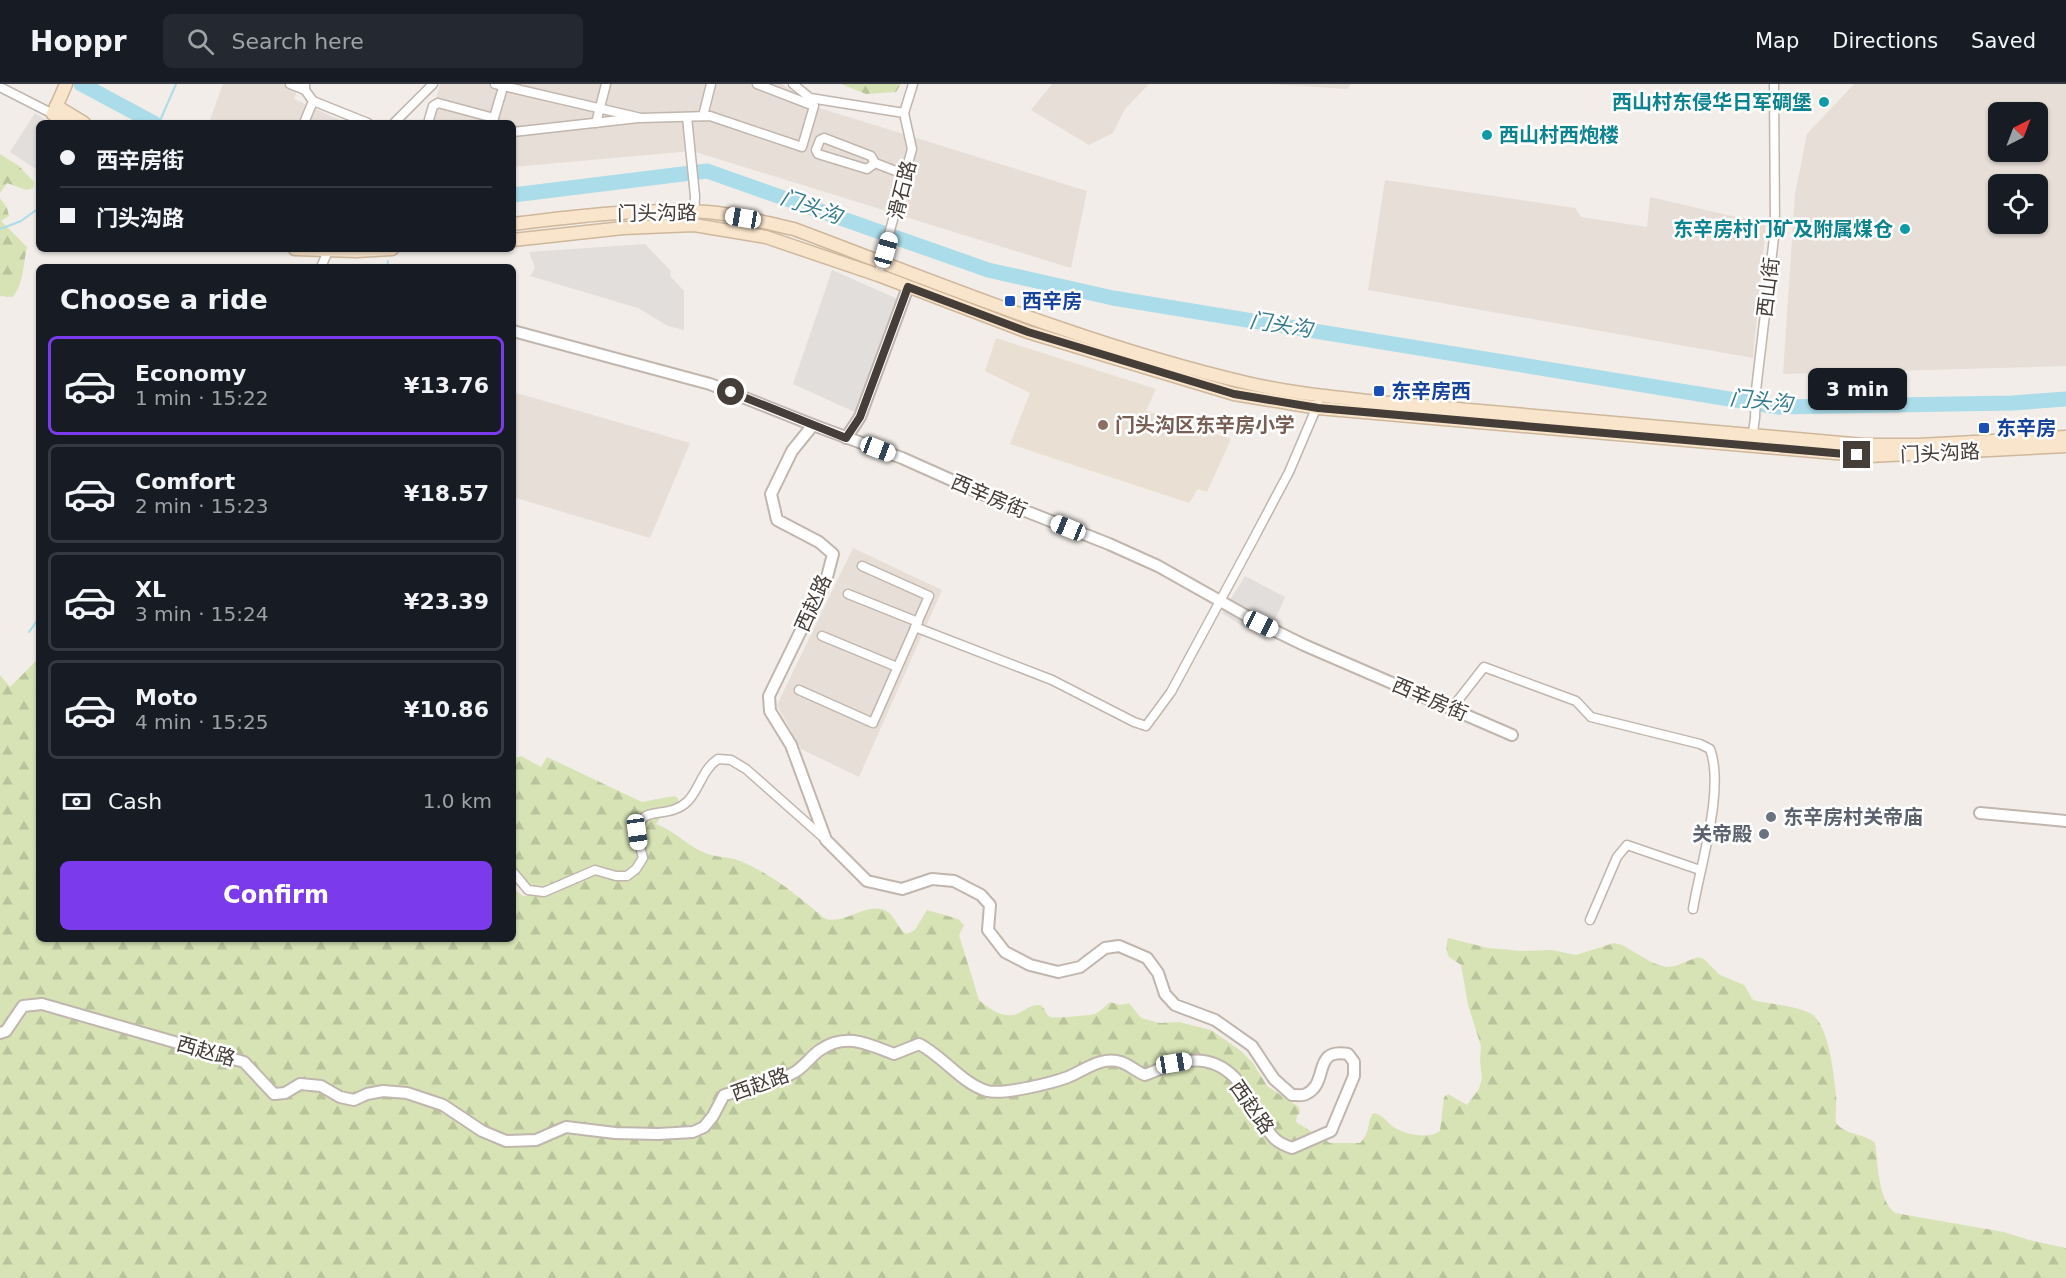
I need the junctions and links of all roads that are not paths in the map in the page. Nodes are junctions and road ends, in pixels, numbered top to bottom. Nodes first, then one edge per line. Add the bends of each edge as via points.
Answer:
1 (66, 84) edge
2 (290, 84) edge
3 (433, 84) edge
4 (606, 84) edge
5 (711, 84) edge
6 (757, 84) edge
7 (793, 84) edge
8 (913, 84) edge
9 (1774, 84) edge
10 (501, 85) edge
11 (0, 87) edge
12 (305, 87) edge
13 (313, 101) junction
14 (56, 106) junction
15 (600, 107) junction
16 (904, 113) junction
17 (704, 116) junction
18 (687, 117) junction
19 (641, 118) junction
20 (63, 120) edge
21 (79, 120) edge
22 (305, 120) edge
23 (360, 120) edge
24 (397, 120) edge
25 (429, 120) edge
26 (491, 120) edge
27 (494, 120) edge
28 (596, 123) junction
29 (516, 132) edge
30 (875, 163) junction
31 (906, 175) junction
32 (694, 218) junction
33 (516, 224) edge
34 (516, 240) edge
35 (882, 262) junction
36 (878, 275) junction
37 (908, 287) junction
38 (516, 332) edge
39 (1318, 401) junction
40 (813, 425) junction
41 (2066, 437) edge
42 (846, 438) junction
43 (1752, 440) junction
44 (2066, 446) edge
45 (862, 566) dead end
46 (848, 594) dead end
47 (1220, 601) junction
48 (916, 624) junction
49 (822, 636) dead end
50 (897, 668) junction
51 (800, 690) dead end
52 (1452, 708) junction
53 (1512, 735) dead end
54 (1980, 813) dead end
55 (2066, 821) edge
56 (826, 840) junction
57 (1700, 870) junction
58 (516, 876) edge
59 (1693, 909) dead end
60 (1590, 920) dead end
61 (0, 1033) edge

1 - 14 main road
2 - 12 street
3 - 24 street
4 - 15 street
5 - 17 street
6 - 17 street via 814,106 802,147
7 - 16 street via 810,98
8 - 16 street
9 - 43 street, 西山街 via 1775,229
10 - 15 street
10 - 27 street
11 - 14 street
12 - 13 street
13 - 22 street
13 - 23 street
14 - 20 main road
14 - 21 main road
15 - 19 street
15 - 28 street
16 - 31 street, 滑石路 via 912,149
17 - 18 street
18 - 19 street
18 - 32 street
19 - 28 street
25 - 26 street via 438,103
28 - 29 street
30 - 30 street via 871,156 824,138 816,150 867,170
30 - 31 street
31 - 35 street, 滑石路
32 - 33 main road, 门头沟路 via 622,213
32 - 34 main road, 门头沟路
32 - 35 main road, 门头沟路 via 709,212 794,229
32 - 36 main road, 门头沟路 via 766,237
35 - 36 street, 滑石路
35 - 39 main road, 门头沟路 via 1144,355
36 - 37 main road, 门头沟路
37 - 39 main road, 门头沟路 via 1028,332 1222,390
37 - 42 street via 860,417
38 - 40 street, 西辛房街 via 711,384
39 - 43 main road, 门头沟路
39 - 47 street via 1289,472
40 - 42 street, 西辛房街
40 - 56 street, 西赵路 via 792,451 771,494 777,520 833,554 827,577 770,696 770,711 791,745
41 - 43 main road, 门头沟路 via 1908,445
42 - 47 street, 西辛房街 via 1109,544
43 - 44 main road, 门头沟路 via 1869,456
45 - 48 street via 929,596
46 - 48 street
47 - 48 street via 1171,692 1146,726 1052,680
47 - 52 street, 西辛房街 via 1304,645
48 - 50 street
49 - 50 street
50 - 51 street via 873,723
52 - 53 street, 西辛房街
52 - 57 street via 1484,668 1576,701 1591,717 1710,749 1716,771 1706,853
54 - 55 street
56 - 58 street via 746,770 730,760 718,759 706,768 684,805 650,813 642,820 637,832 643,858 627,876 595,870 544,892 528,890
56 - 61 street, 西赵路 via 867,881 902,889 932,879 954,881 981,895 990,905 988,930 1005,952 1030,965 1058,972 1080,967 1104,948 1119,946 1147,958 1174,1005 1215,1020 1252,1046 1274,1079 1292,1095 1306,1094 1316,1086 1327,1058 1336,1052 1348,1054 1354,1062 1354,1076 1331,1131 1292,1148 1276,1142 1234,1078 1217,1065 1194,1059 1145,1075 1120,1062 1099,1062 1067,1077 1003,1093 970,1082 919,1044 894,1054 854,1039 832,1043 795,1072 724,1095 714,1116 693,1132 658,1134 566,1127 536,1140 506,1141 482,1131 443,1105 407,1093 383,1091 354,1100 321,1086 300,1084 285,1093 274,1094 244,1062 42,1004 23,1006 6,1031
57 - 59 street
57 - 60 street via 1627,845 1617,857

